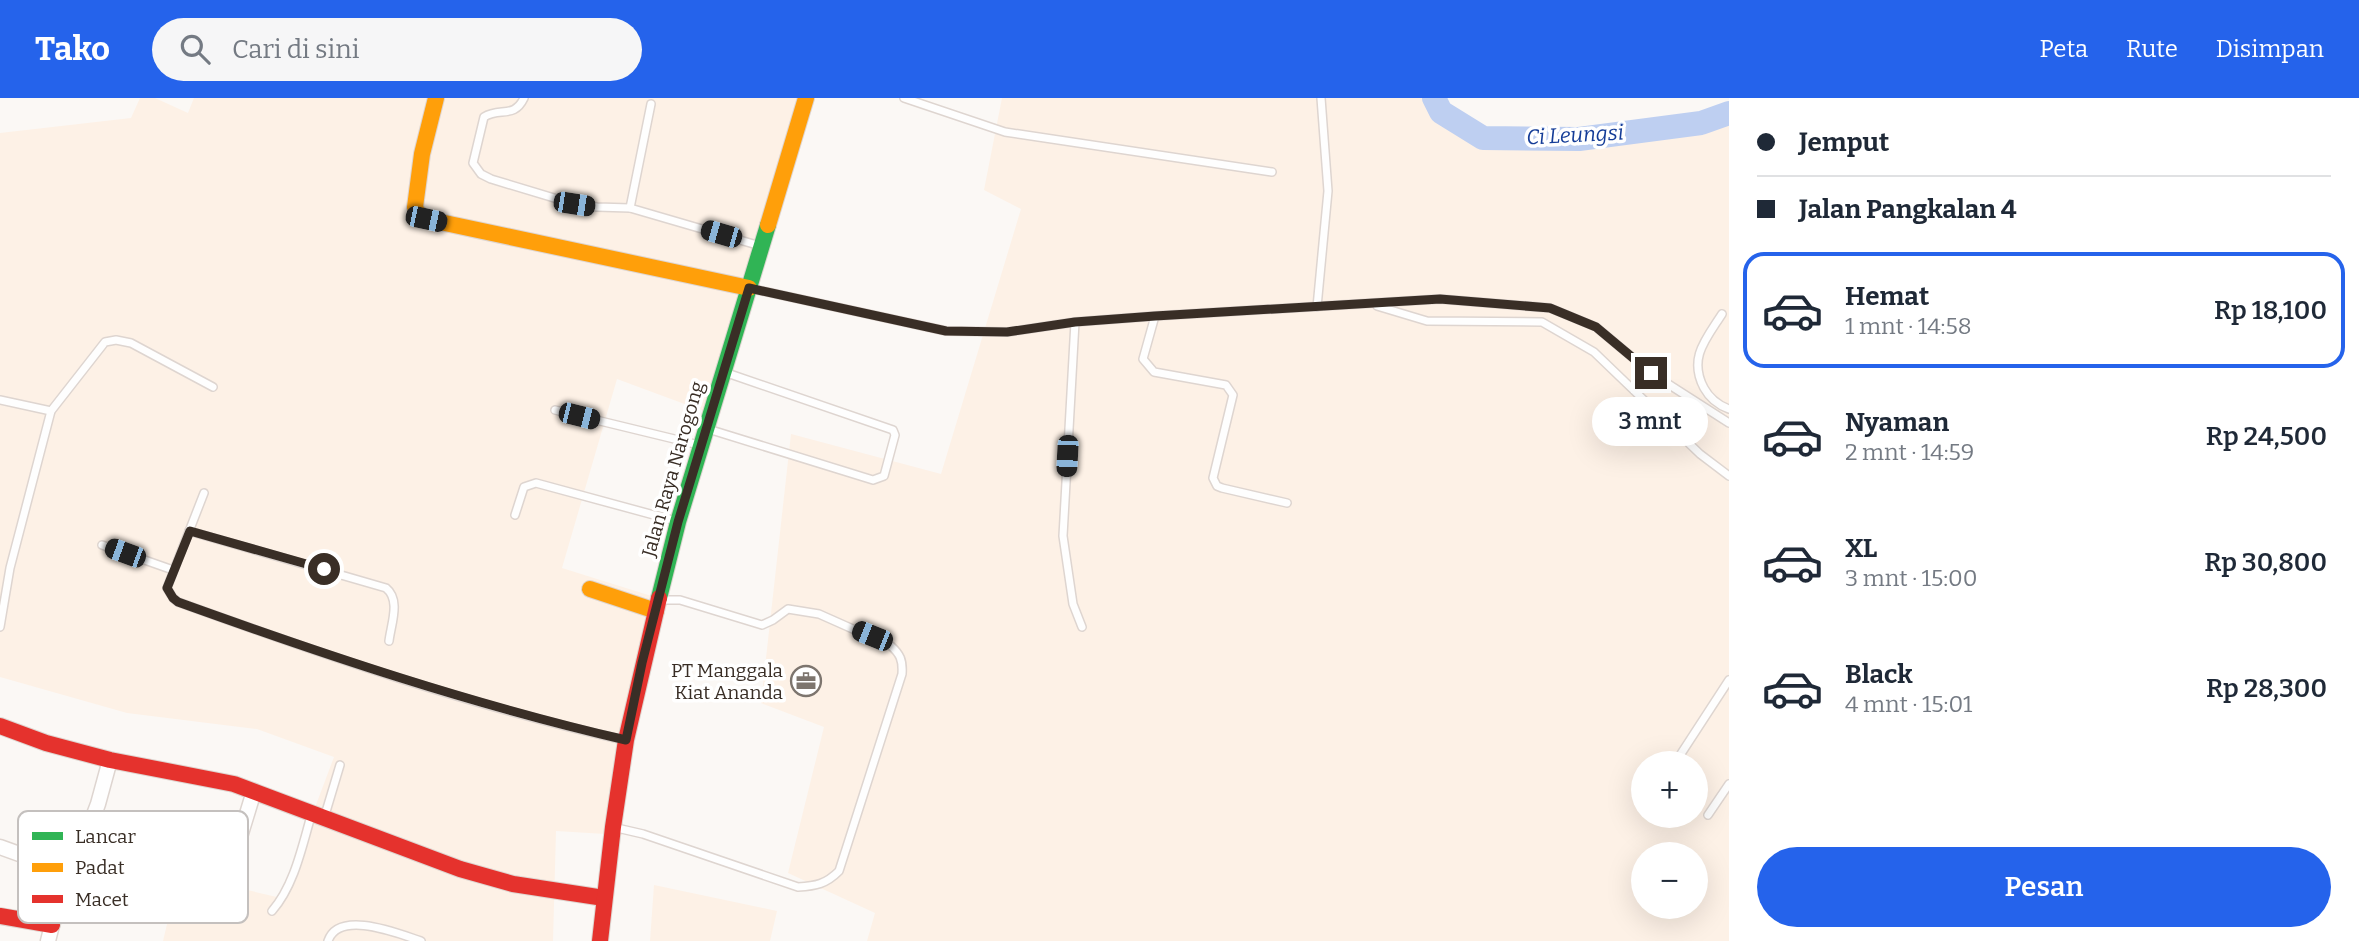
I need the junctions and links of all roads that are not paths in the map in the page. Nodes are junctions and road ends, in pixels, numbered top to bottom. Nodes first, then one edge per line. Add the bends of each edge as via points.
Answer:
1 (436, 98) edge
2 (524, 98) edge
3 (806, 98) edge
4 (904, 98) edge
5 (1321, 98) edge
6 (651, 104) dead end
7 (1272, 172) dead end
8 (630, 208) junction
9 (761, 246) junction
10 (749, 288) junction
11 (1370, 304) junction
12 (1317, 307) junction
13 (1722, 314) dead end
14 (1155, 316) junction
15 (1075, 322) junction
16 (723, 371) junction
17 (213, 387) dead end
18 (0, 400) edge
19 (1729, 409) edge
20 (555, 410) dead end
21 (51, 411) junction
22 (1729, 423) edge
23 (707, 429) junction
24 (700, 446) junction
25 (1729, 476) edge
26 (204, 493) dead end
27 (1287, 503) dead end
28 (515, 515) dead end
29 (678, 522) junction
30 (190, 531) junction
31 (102, 545) dead end
32 (0, 566) edge
33 (10, 568) junction
34 (173, 570) junction
35 (590, 589) dead end
36 (657, 606) junction
37 (0, 627) edge
38 (1082, 627) dead end
39 (389, 642) dead end
40 (1729, 680) edge
41 (0, 726) edge
42 (626, 740) junction
43 (1683, 751) edge
44 (110, 760) junction
45 (340, 765) dead end
46 (1729, 784) edge
47 (254, 791) junction
48 (95, 811) edge
49 (248, 811) edge
50 (1708, 815) dead end
51 (318, 817) junction
52 (613, 827) junction
53 (0, 847) edge
54 (18, 854) edge
55 (604, 898) junction
56 (272, 911) dead end
57 (0, 916) edge
58 (18, 922) edge
59 (21, 923) edge
60 (50, 933) edge
61 (328, 941) edge
62 (421, 941) edge
63 (600, 941) edge

1 - 10 street via 422,154 415,207 420,216
2 - 8 lane via 515,111 484,117 474,163 481,174 574,204
3 - 9 street, Jalan Raya Narogong
4 - 7 lane via 1005,132
5 - 12 lane via 1328,191
6 - 8 lane
8 - 9 lane
9 - 10 street, Jalan Raya Narogong
10 - 15 lane via 946,331 1007,332
10 - 16 street, Jalan Raya Narogong
11 - 12 lane
11 - 22 lane via 1440,299 1550,308 1596,327 1651,373
11 - 25 lane via 1427,321 1542,322 1594,352
12 - 14 lane
13 - 19 lane via 1697,359 1697,368 1709,397
14 - 15 lane
14 - 27 lane via 1143,359 1149,368 1226,385 1232,391 1214,482 1222,488
15 - 38 lane via 1063,536 1073,604
16 - 23 street, Jalan Raya Narogong
16 - 23 lane via 893,430 884,476 873,480
17 - 21 lane via 131,343 116,340 105,342
18 - 21 lane
20 - 24 lane
21 - 33 lane
23 - 24 street, Jalan Raya Narogong
24 - 29 street, Jalan Raya Narogong
26 - 30 lane
28 - 29 lane via 524,486 536,482
29 - 36 street, Jalan Raya Narogong
30 - 34 lane
30 - 39 lane via 386,588 395,601
31 - 34 lane
32 - 33 lane
33 - 37 lane
34 - 42 lane via 167,588 178,602 328,656
35 - 36 street
36 - 42 street, Jalan Raya Narogong
36 - 52 lane via 680,600 762,625 788,609 819,614 891,646 900,653 902,674 839,871 828,881 798,887
40 - 43 lane
41 - 44 street
42 - 52 street, Jalan Raya Narogong
44 - 47 street
44 - 48 street
45 - 51 lane
46 - 50 lane
47 - 49 street
47 - 51 street
51 - 55 street via 460,869 513,884
51 - 56 lane
52 - 55 street, Jalan Raya Narogong
53 - 54 street
55 - 63 street, Jalan Raya Narogong
57 - 58 street
59 - 60 street
61 - 62 lane via 338,929 359,925

